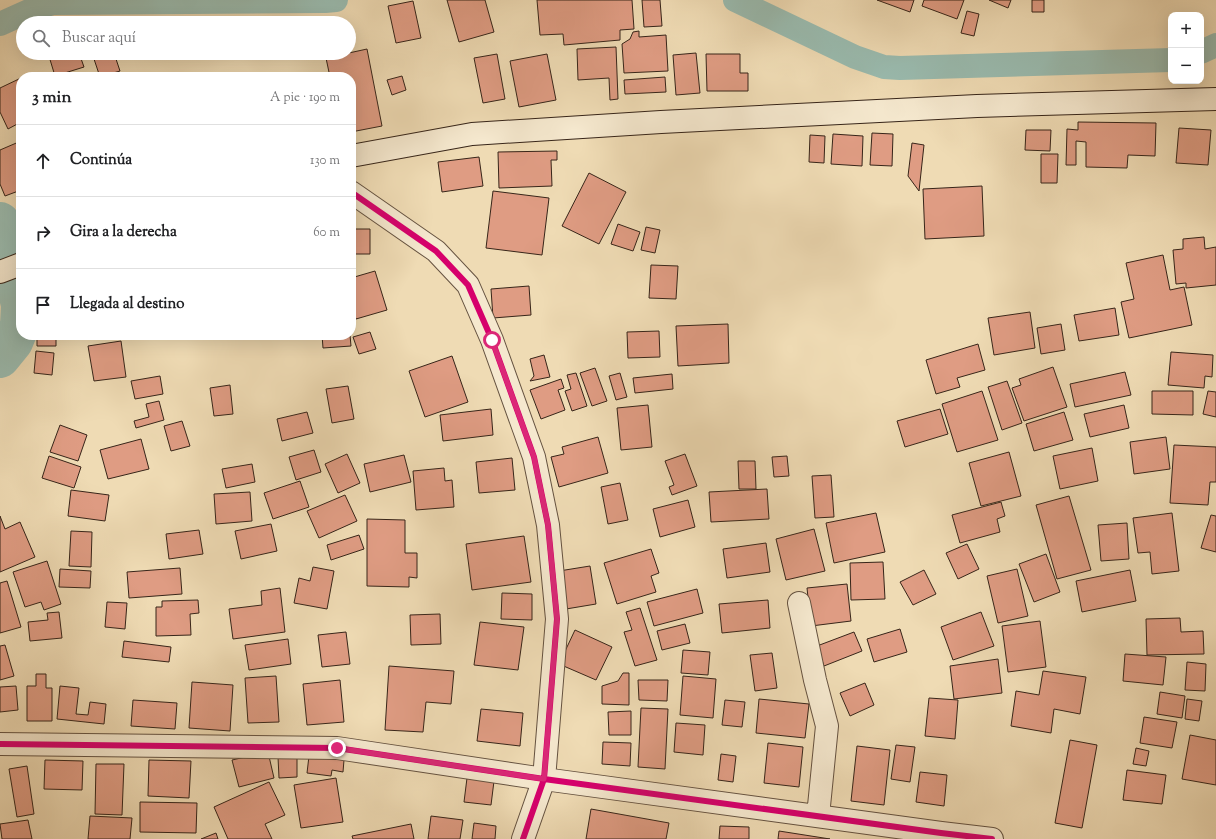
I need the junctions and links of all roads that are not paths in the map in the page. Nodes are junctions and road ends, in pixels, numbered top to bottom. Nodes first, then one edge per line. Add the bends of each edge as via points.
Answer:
1 (1216, 99) edge
2 (356, 155) edge
3 (356, 195) edge
4 (16, 266) edge
5 (0, 272) edge
6 (799, 603) dead end
7 (0, 744) edge
8 (544, 779) junction
9 (818, 816) junction
10 (523, 839) edge
11 (992, 839) edge

1 - 2 street via 977,106 472,134
3 - 8 street via 436,251 468,285 492,340 534,457 548,525 557,619
4 - 5 street
6 - 9 street via 827,726
7 - 8 street via 337,748
8 - 9 street
8 - 10 street
9 - 11 street

